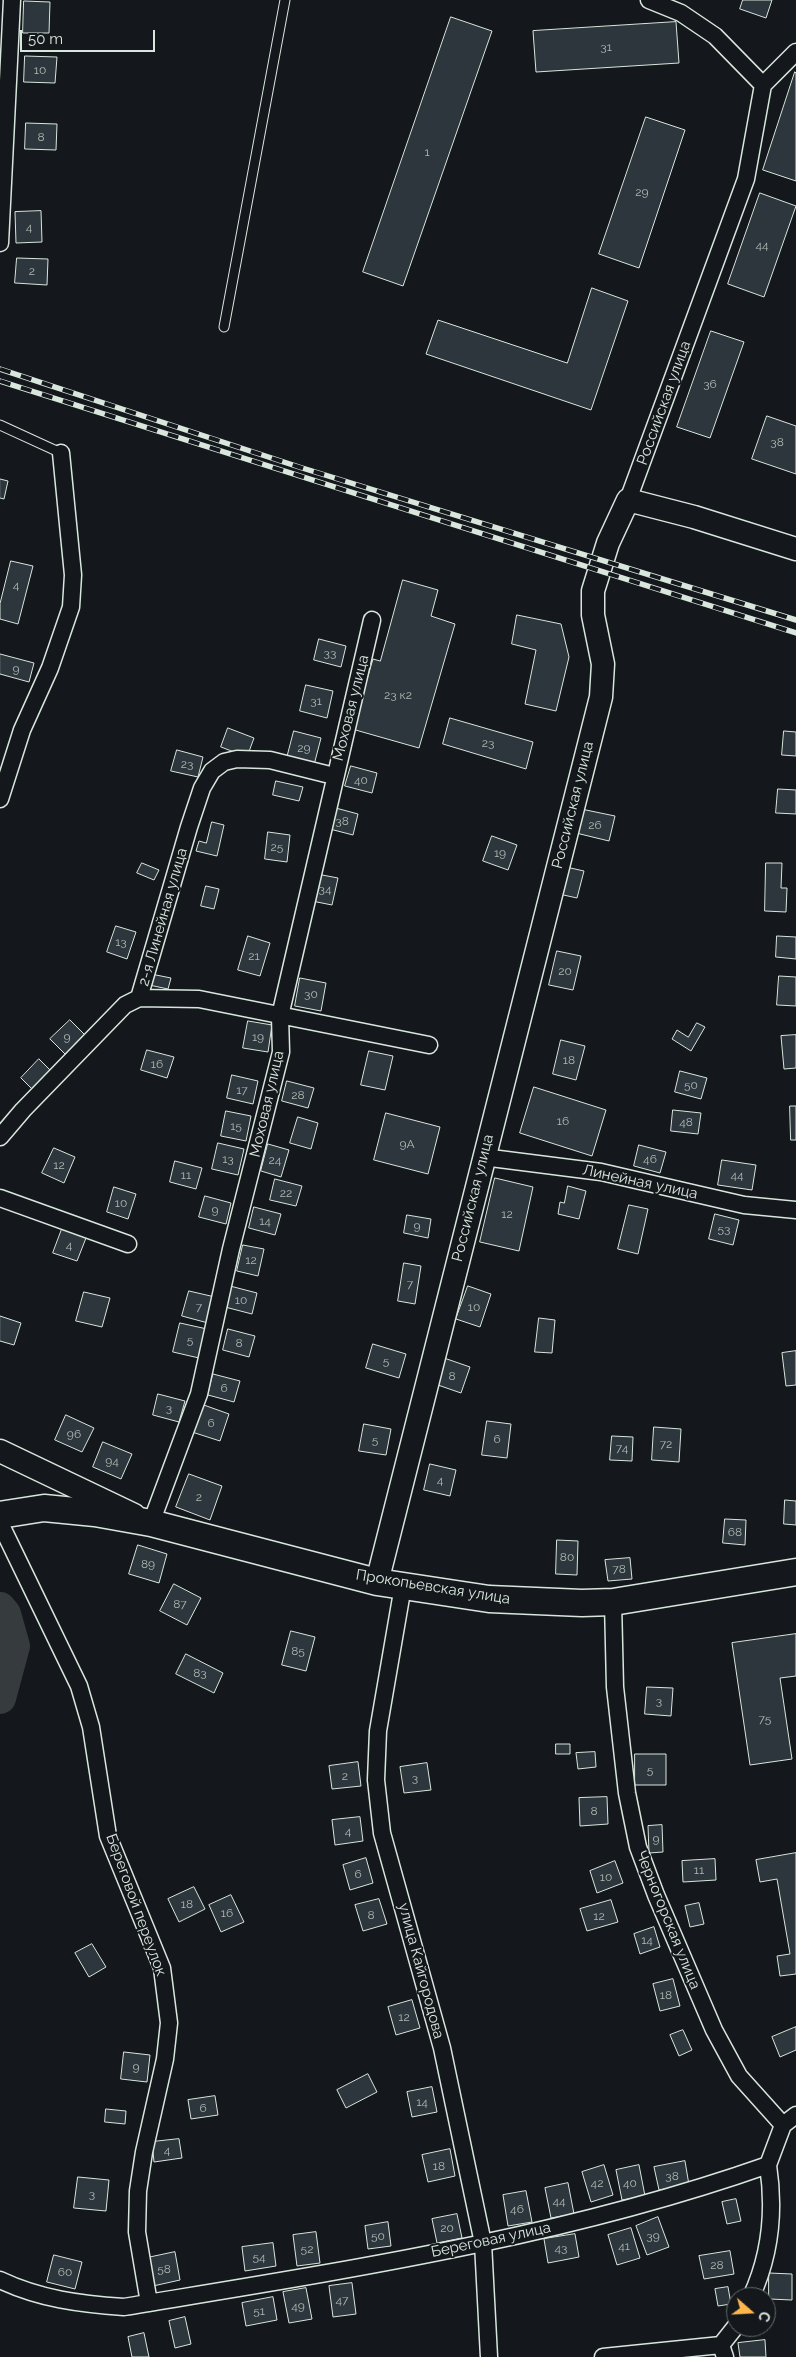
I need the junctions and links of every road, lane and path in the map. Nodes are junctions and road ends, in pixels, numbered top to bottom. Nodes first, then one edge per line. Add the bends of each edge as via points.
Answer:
1 (12, 0) edge
2 (285, 0) edge
3 (649, 0) edge
4 (796, 52) edge
5 (763, 85) junction
6 (0, 243) edge
7 (224, 327) dead end
8 (0, 425) edge
9 (61, 453) joint
10 (628, 500) junction
11 (796, 550) edge
12 (372, 620) dead end
13 (334, 776) junction
14 (0, 799) edge
15 (139, 998) junction
16 (280, 1016) junction
17 (429, 1045) dead end
18 (0, 1137) edge
19 (483, 1157) junction
20 (0, 1198) edge
21 (796, 1210) edge
22 (128, 1244) dead end
23 (0, 1451) edge
24 (0, 1515) edge
25 (151, 1522) junction
26 (0, 1523) edge
27 (796, 1572) edge
28 (377, 1582) junction
29 (403, 1586) junction
30 (613, 1602) junction
31 (796, 2115) edge
32 (783, 2125) junction
33 (768, 2165) junction
34 (483, 2243) junction
35 (0, 2280) edge
36 (756, 2287) edge
37 (149, 2303) junction
38 (730, 2337) edge
39 (723, 2351) edge
40 (489, 2357) edge
41 (602, 2357) edge

1 - 6 street
2 - 7 lane
3 - 5 street via 681,12 715,36
4 - 5 street
5 - 10 street, Российская улица via 746,179
8 - 9 lane
9 - 14 street via 73,575 70,608 50,668 22,730
10 - 11 main road via 694,517
10 - 19 main road, Российская улица via 608,543 594,591 593,615 603,664 600,696
12 - 13 street, Моховая улица
13 - 15 street, 2-я Линейная улица via 270,760 237,759 224,762 212,771 202,788 189,827
13 - 16 street, Моховая улица
15 - 16 street via 199,999
15 - 18 street, 2-я Линейная улица via 125,1005
16 - 17 street
16 - 25 street, Моховая улица via 281,1052 231,1249 200,1394
19 - 21 street, Линейная улица via 602,1172 744,1205
19 - 28 main road, Российская улица
20 - 22 street
23 - 25 main road, Прокопьевская улица
24 - 25 main road via 44,1508
25 - 28 main road, Прокопьевская улица
26 - 37 street, Береговой переулок via 79,1686 91,1727 108,1836 162,1968 169,2022 165,2059 138,2191 137,2232
27 - 30 main road, Прокопьевская улица
28 - 29 main road, Прокопьевская улица
29 - 30 main road, Прокопьевская улица via 489,1599
29 - 34 street, улица Кайгородова via 378,1731 376,1780 382,1833 442,2048
30 - 32 street, Черногорская улица via 615,1687 627,1793 638,1847 714,2030 740,2076
31 - 32 street
32 - 33 street
33 - 34 street, Береговая улица via 615,2213
33 - 36 street via 772,2207 769,2248
34 - 37 street, Береговая улица
34 - 40 street, улица Кайгородова
35 - 37 street, Береговая улица via 75,2304 124,2307
38 - 39 street
39 - 41 street

